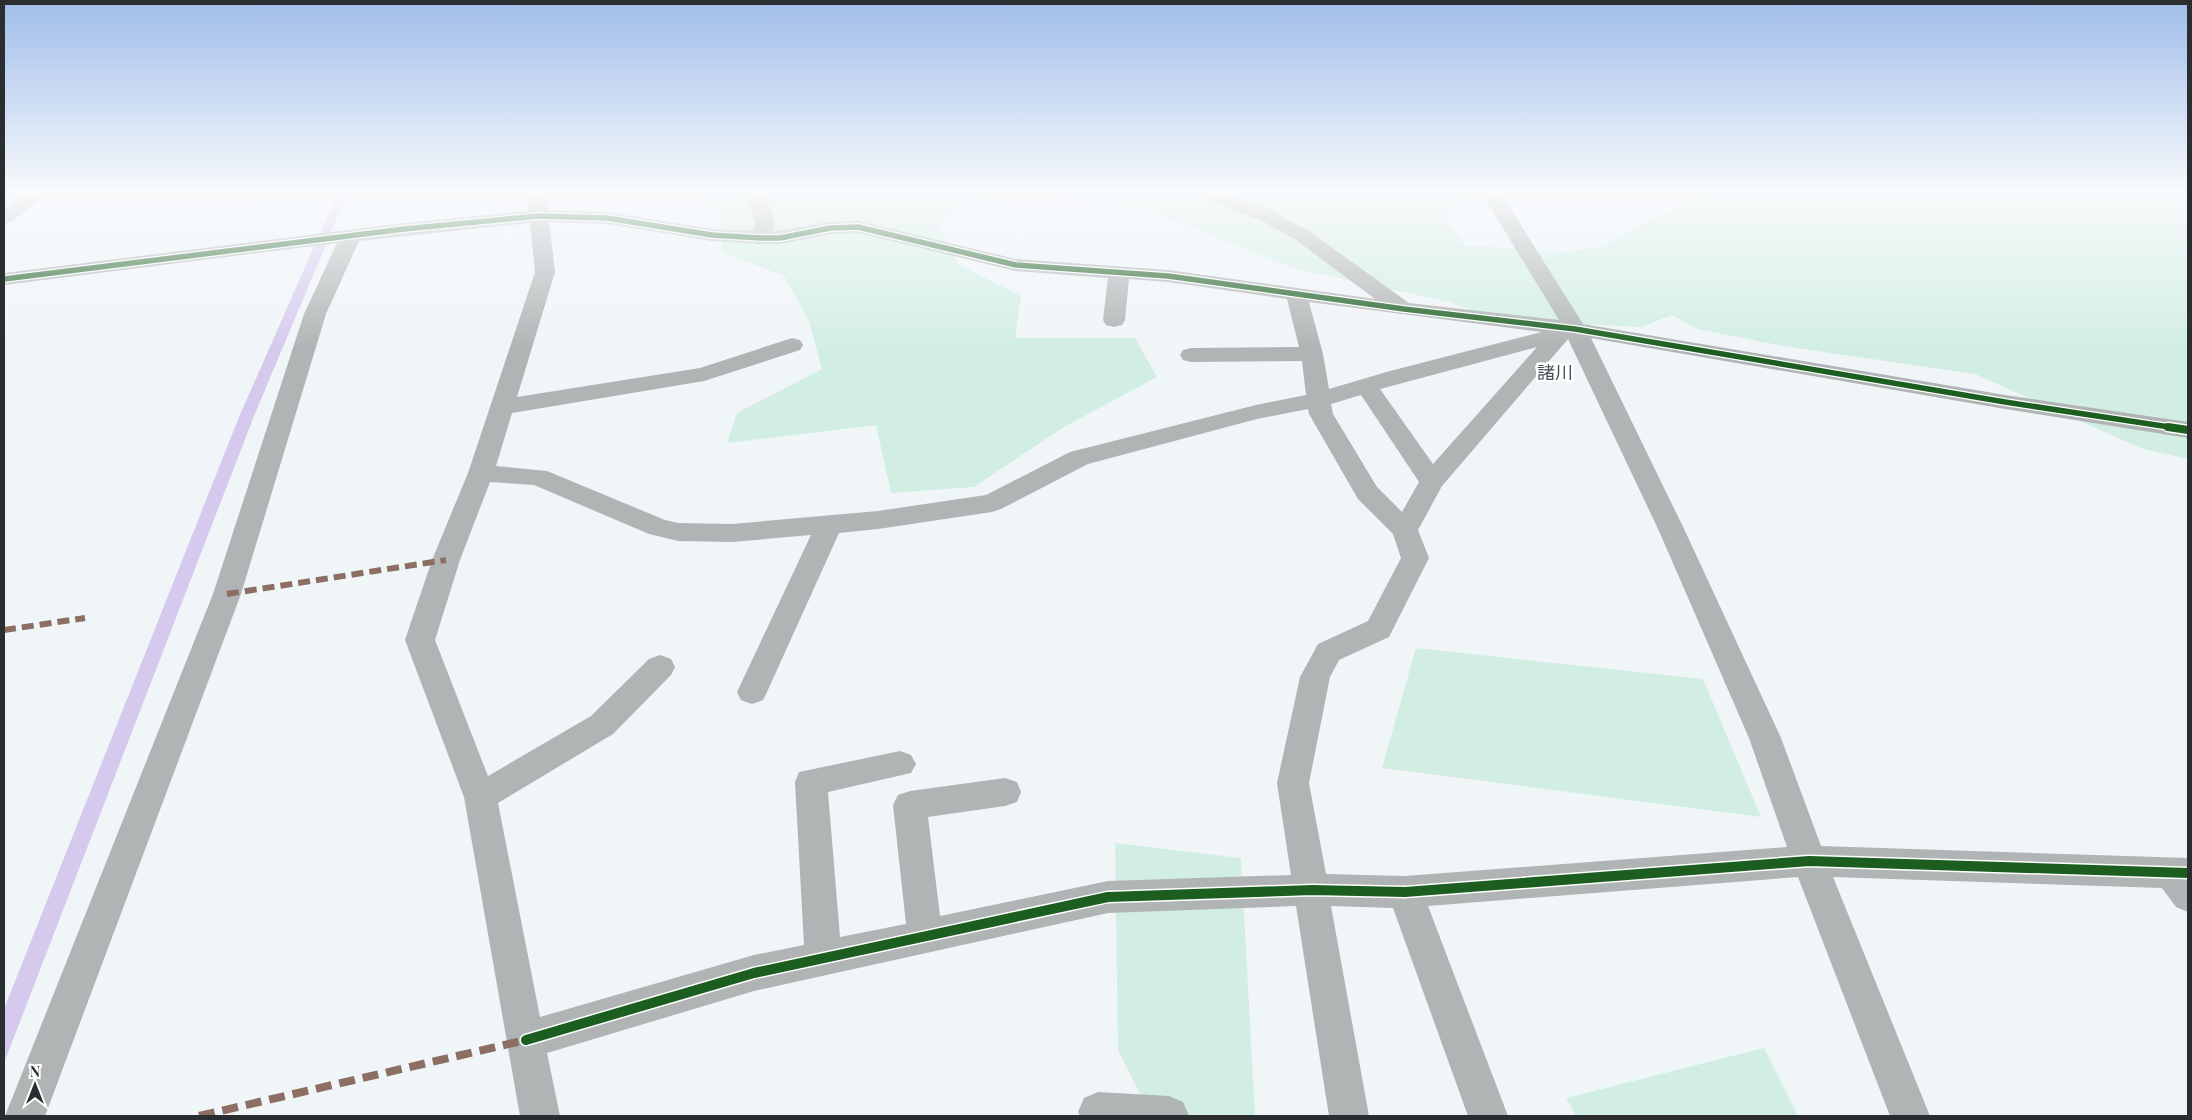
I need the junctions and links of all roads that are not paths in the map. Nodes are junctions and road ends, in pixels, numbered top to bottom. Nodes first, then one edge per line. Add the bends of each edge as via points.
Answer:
1 (284, 244) edge
2 (347, 244) edge
3 (542, 244) edge
4 (930, 244) edge
5 (1314, 244) edge
6 (1519, 244) edge
7 (1119, 272) junction
8 (4, 279) edge
9 (1296, 294) junction
10 (1404, 310) junction
11 (1114, 320) dead end
12 (1567, 332) junction
13 (792, 345) dead end
14 (1312, 354) junction
15 (1191, 355) dead end
16 (1366, 384) junction
17 (1319, 400) junction
18 (501, 407) junction
19 (2188, 430) edge
20 (481, 473) junction
21 (1432, 482) junction
22 (829, 525) junction
23 (1405, 530) junction
24 (660, 667) dead end
25 (752, 692) dead end
26 (900, 764) dead end
27 (1005, 792) dead end
28 (480, 797) junction
29 (1809, 861) junction
30 (2182, 880) edge
31 (1312, 890) junction
32 (1405, 892) junction
33 (925, 937) junction
34 (823, 958) junction
35 (526, 1040) junction
36 (1098, 1112) dead end
37 (25, 1116) edge
38 (540, 1116) edge
39 (1169, 1116) edge
40 (1349, 1116) edge
41 (1488, 1116) edge
42 (1910, 1116) edge

1 - 8 street
2 - 37 street via 314,314 227,594
3 - 18 street via 546,272
4 - 7 street via 1016,265
5 - 10 street
6 - 12 street
7 - 9 street
7 - 11 street
9 - 10 street
9 - 14 street
10 - 12 street
12 - 16 street
12 - 19 street
12 - 21 street
12 - 29 street via 1672,531 1765,738
13 - 18 street via 704,374
14 - 15 street
14 - 17 street
16 - 17 street
16 - 21 street
17 - 22 street via 1256,412 1079,458 992,503
17 - 23 street via 1321,414 1367,492
18 - 20 street
20 - 22 street via 538,477 658,527 678,532 732,533
20 - 28 street via 446,560 420,640
21 - 23 street
22 - 25 street
23 - 31 street via 1415,558 1379,630 1328,652 1315,677 1293,783
24 - 28 street via 602,724
26 - 34 street via 811,782
27 - 33 street via 910,805
28 - 35 street
29 - 30 street
29 - 32 street
29 - 42 street
31 - 32 street
31 - 33 street via 1108,897
31 - 40 street
32 - 41 street
33 - 34 street
34 - 35 street via 754,973
35 - 38 street
36 - 39 street

